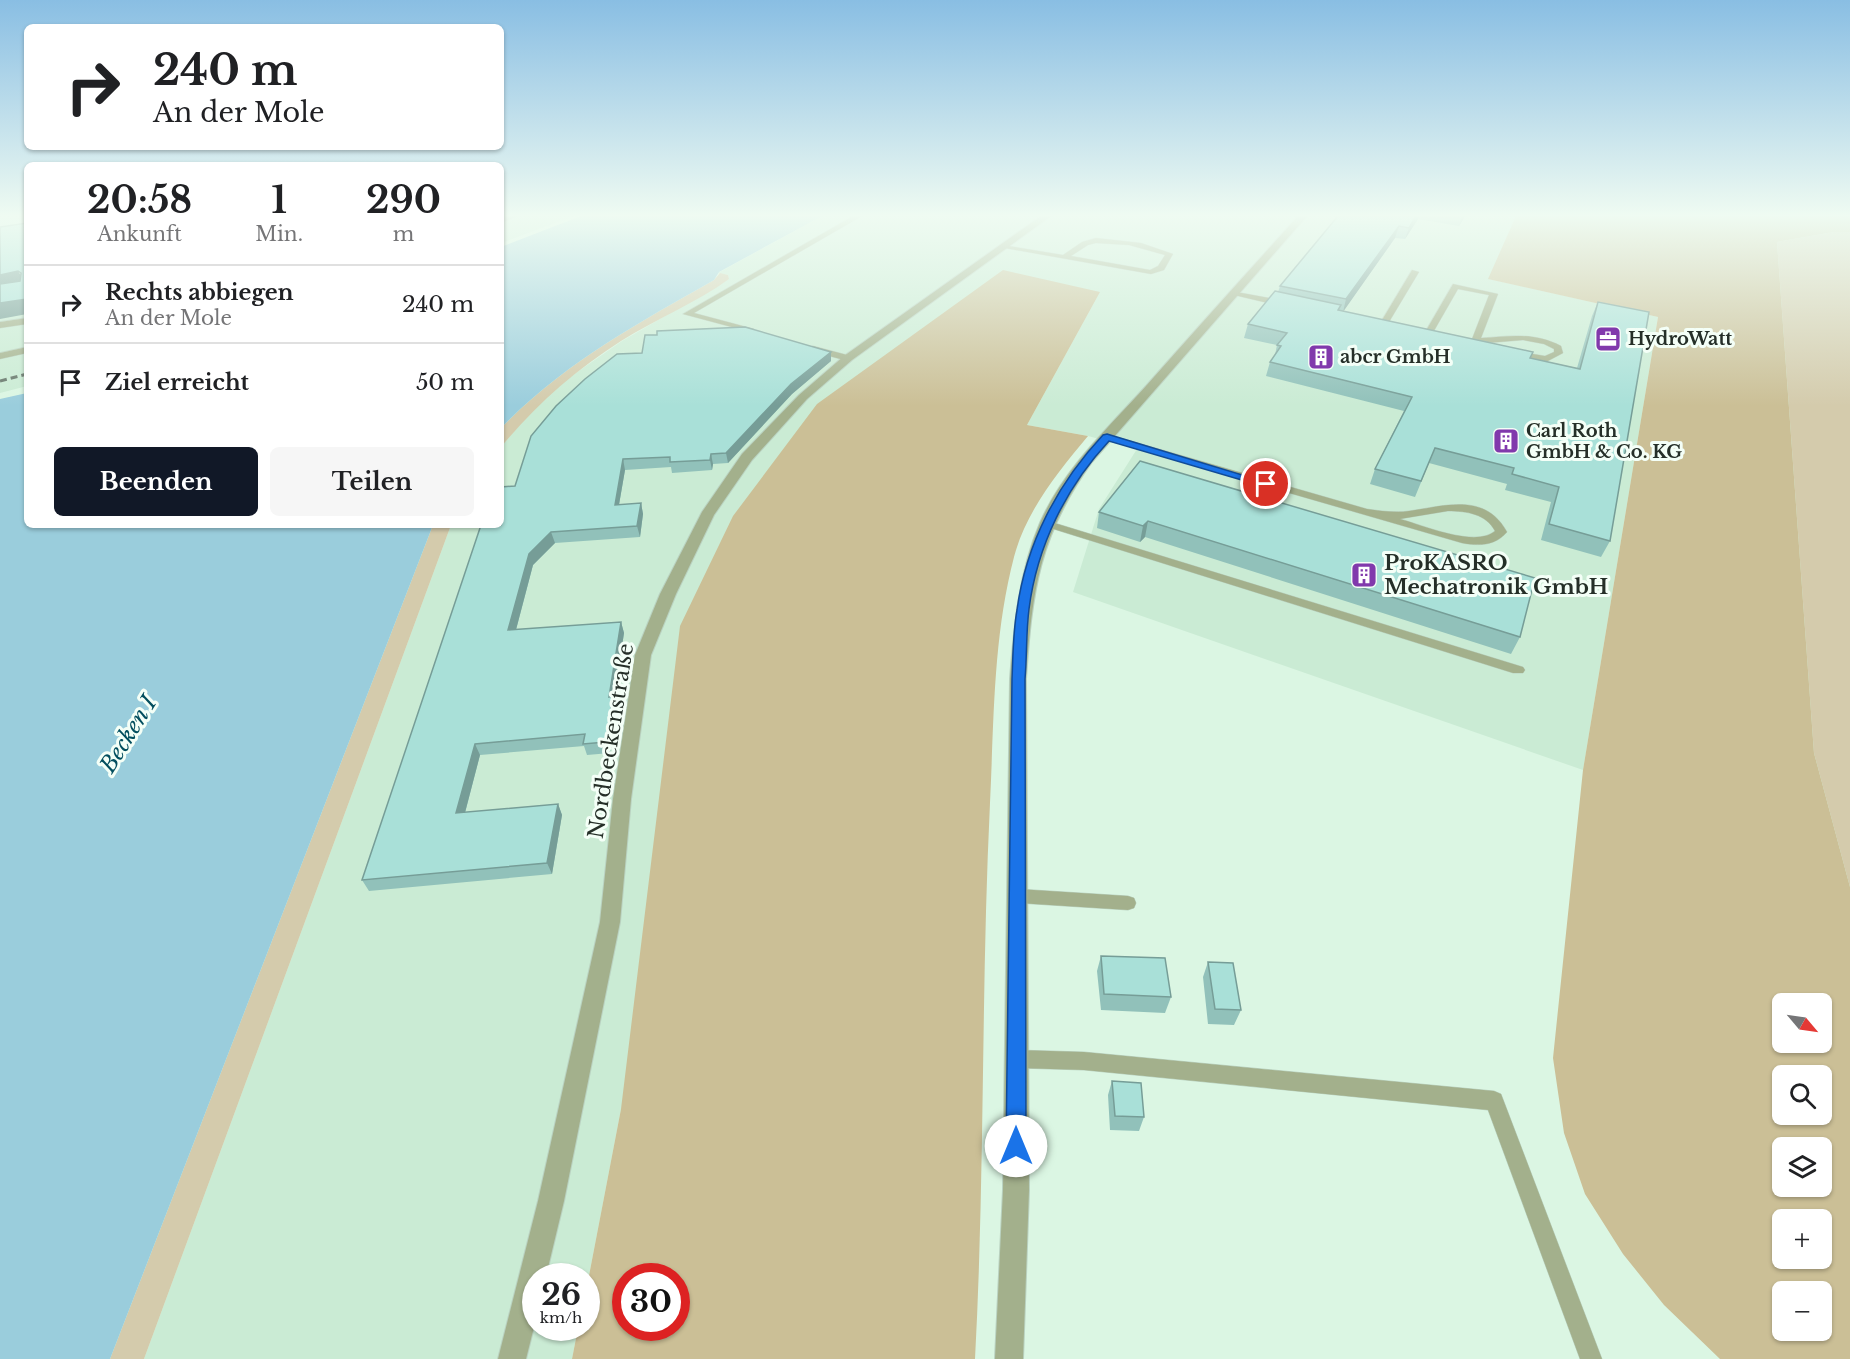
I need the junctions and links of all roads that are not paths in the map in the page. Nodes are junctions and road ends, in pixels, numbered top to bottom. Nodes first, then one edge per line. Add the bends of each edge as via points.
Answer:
1 (747, 279) edge
2 (958, 279) edge
3 (1246, 279) edge
4 (1411, 279) edge
5 (1234, 293) junction
6 (1291, 305) edge
7 (24, 322) edge
8 (1371, 322) edge
9 (1383, 325) junction
10 (0, 326) edge
11 (1394, 327) edge
12 (1417, 332) edge
13 (759, 334) edge
14 (1428, 334) junction
15 (1439, 337) edge
16 (1476, 341) junction
17 (803, 346) edge
18 (1495, 349) edge
19 (24, 351) edge
20 (1506, 352) edge
21 (0, 356) edge
22 (848, 358) junction
23 (1107, 437) junction
24 (1357, 511) junction
25 (1048, 524) junction
26 (1518, 670) dead end
27 (1018, 896) junction
28 (1128, 903) dead end
29 (1017, 1059) junction
30 (512, 1359) edge
31 (1009, 1359) edge
32 (1591, 1359) edge

1 - 13 lane via 687,314
2 - 22 street, Nordbeckenstraße
3 - 5 street
4 - 9 lane
5 - 6 lane
5 - 23 street
7 - 10 lane
8 - 9 lane
9 - 11 lane
12 - 14 lane
14 - 15 lane
14 - 16 lane via 1456,286 1494,294
16 - 18 lane via 1450,339
16 - 20 lane via 1521,336 1550,342 1558,348 1558,353 1546,359
17 - 22 lane
19 - 21 lane
22 - 30 street, Nordbeckenstraße via 775,426 747,457 706,515 643,655 622,799 610,922 551,1201
23 - 24 lane
23 - 25 street via 1058,501
24 - 24 lane via 1478,542 1491,541 1501,532 1481,512 1463,507 1408,515
25 - 26 lane
25 - 27 street via 1023,609 1018,679
27 - 28 lane
27 - 29 street
29 - 31 street
29 - 32 lane via 1084,1061 1494,1101

